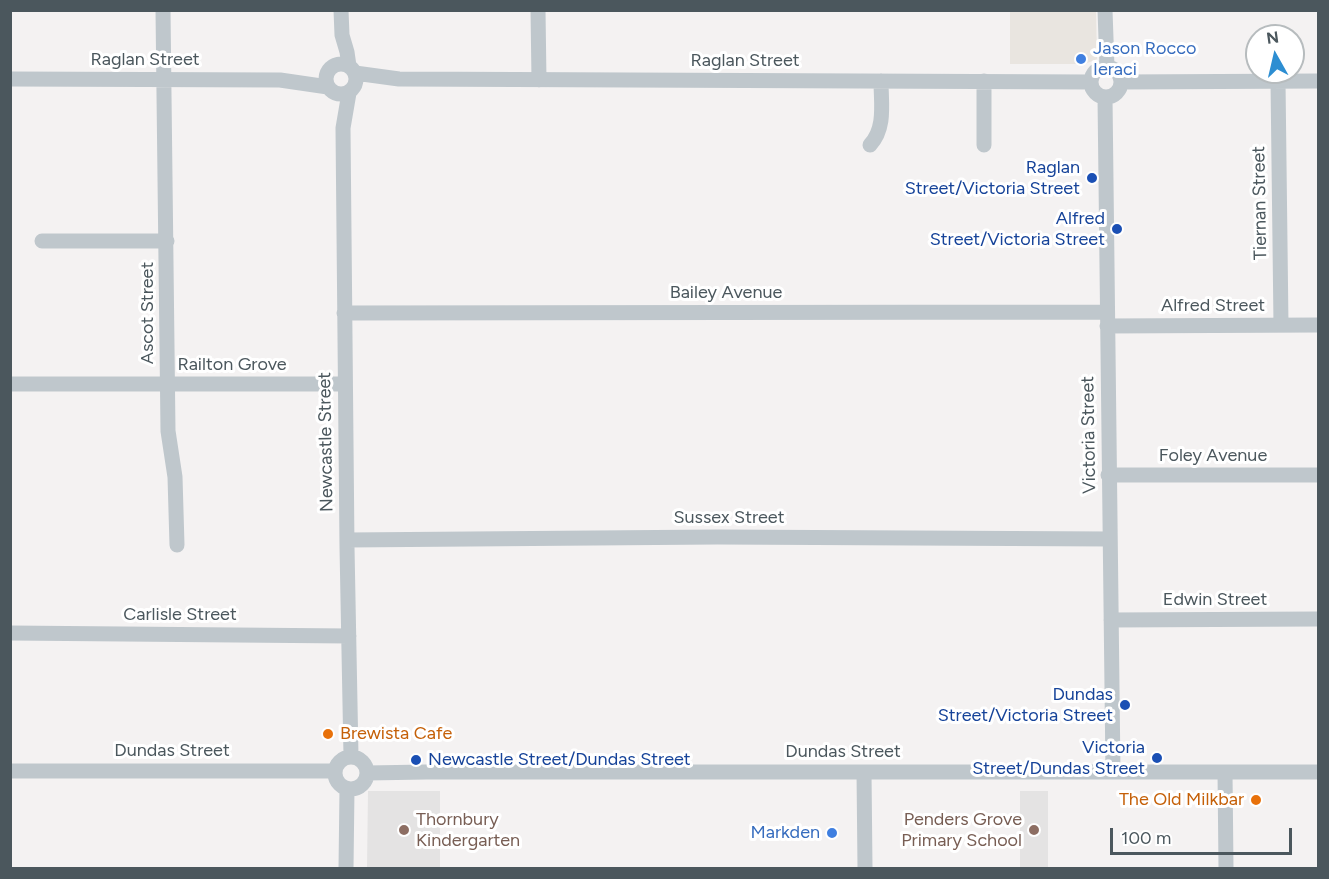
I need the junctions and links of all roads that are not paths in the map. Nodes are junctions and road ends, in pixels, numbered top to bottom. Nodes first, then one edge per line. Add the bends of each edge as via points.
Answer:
1 (163, 10) edge
2 (341, 10) edge
3 (538, 10) edge
4 (1105, 10) edge
5 (1107, 67) junction
6 (10, 79) edge
7 (165, 80) junction
8 (341, 80) junction
9 (539, 80) junction
10 (880, 81) junction
11 (984, 81) junction
12 (1245, 81) edge
13 (1091, 82) junction
14 (1121, 82) junction
15 (1278, 84) edge
16 (1105, 98) junction
17 (870, 145) dead end
18 (984, 145) dead end
19 (42, 241) dead end
20 (167, 241) junction
21 (344, 313) junction
22 (1107, 319) junction
23 (1318, 325) edge
24 (1281, 326) junction
25 (10, 384) edge
26 (167, 384) junction
27 (345, 384) junction
28 (1108, 475) junction
29 (1318, 475) edge
30 (1110, 539) junction
31 (347, 540) junction
32 (177, 545) dead end
33 (1318, 619) edge
34 (1111, 620) junction
35 (10, 633) edge
36 (349, 636) junction
37 (351, 756) junction
38 (10, 771) edge
39 (334, 771) junction
40 (1225, 771) junction
41 (1318, 771) edge
42 (864, 772) junction
43 (1113, 772) junction
44 (367, 773) junction
45 (347, 789) junction
46 (346, 868) edge
47 (865, 868) edge
48 (1226, 868) edge

1 - 7 street, Ascot Street
2 - 8 street, Newcastle Street via 347,52
3 - 9 street
4 - 5 street
5 - 13 street via 1096,71
5 - 14 street via 1115,70
6 - 7 street, Raglan Street
7 - 8 street, Raglan Street
7 - 20 street, Ascot Street
8 - 9 street, Raglan Street
8 - 21 street, Newcastle Street
9 - 10 street, Raglan Street
10 - 11 street, Raglan Street
10 - 17 street via 880,128
11 - 13 street, Raglan Street
11 - 18 street
12 - 14 street
13 - 16 street via 1096,94
14 - 16 street via 1115,95
15 - 24 street, Tiernan Street
16 - 22 street, Victoria Street
19 - 20 street
20 - 26 street, Ascot Street
21 - 22 street, Bailey Avenue
21 - 27 street, Newcastle Street
22 - 24 street, Alfred Street
22 - 28 street, Victoria Street
23 - 24 street, Alfred Street
25 - 26 street, Railton Grove
26 - 27 street, Railton Grove
26 - 32 street, Ascot Street
27 - 31 street, Newcastle Street
28 - 29 street, Foley Avenue
28 - 30 street, Victoria Street
30 - 31 street, Sussex Street
30 - 34 street, Victoria Street
31 - 36 street, Newcastle Street
33 - 34 street, Edwin Street
34 - 43 street, Victoria Street
35 - 36 street, Carlisle Street
36 - 37 street, Newcastle Street
37 - 39 street via 342,759
37 - 44 street via 361,760
38 - 39 street, Dundas Street
39 - 45 street via 339,784
40 - 41 street, Dundas Street
40 - 43 street, Dundas Street
40 - 48 street
42 - 43 street, Dundas Street
42 - 44 street, Dundas Street
42 - 47 street
44 - 45 street via 361,786
45 - 46 street

